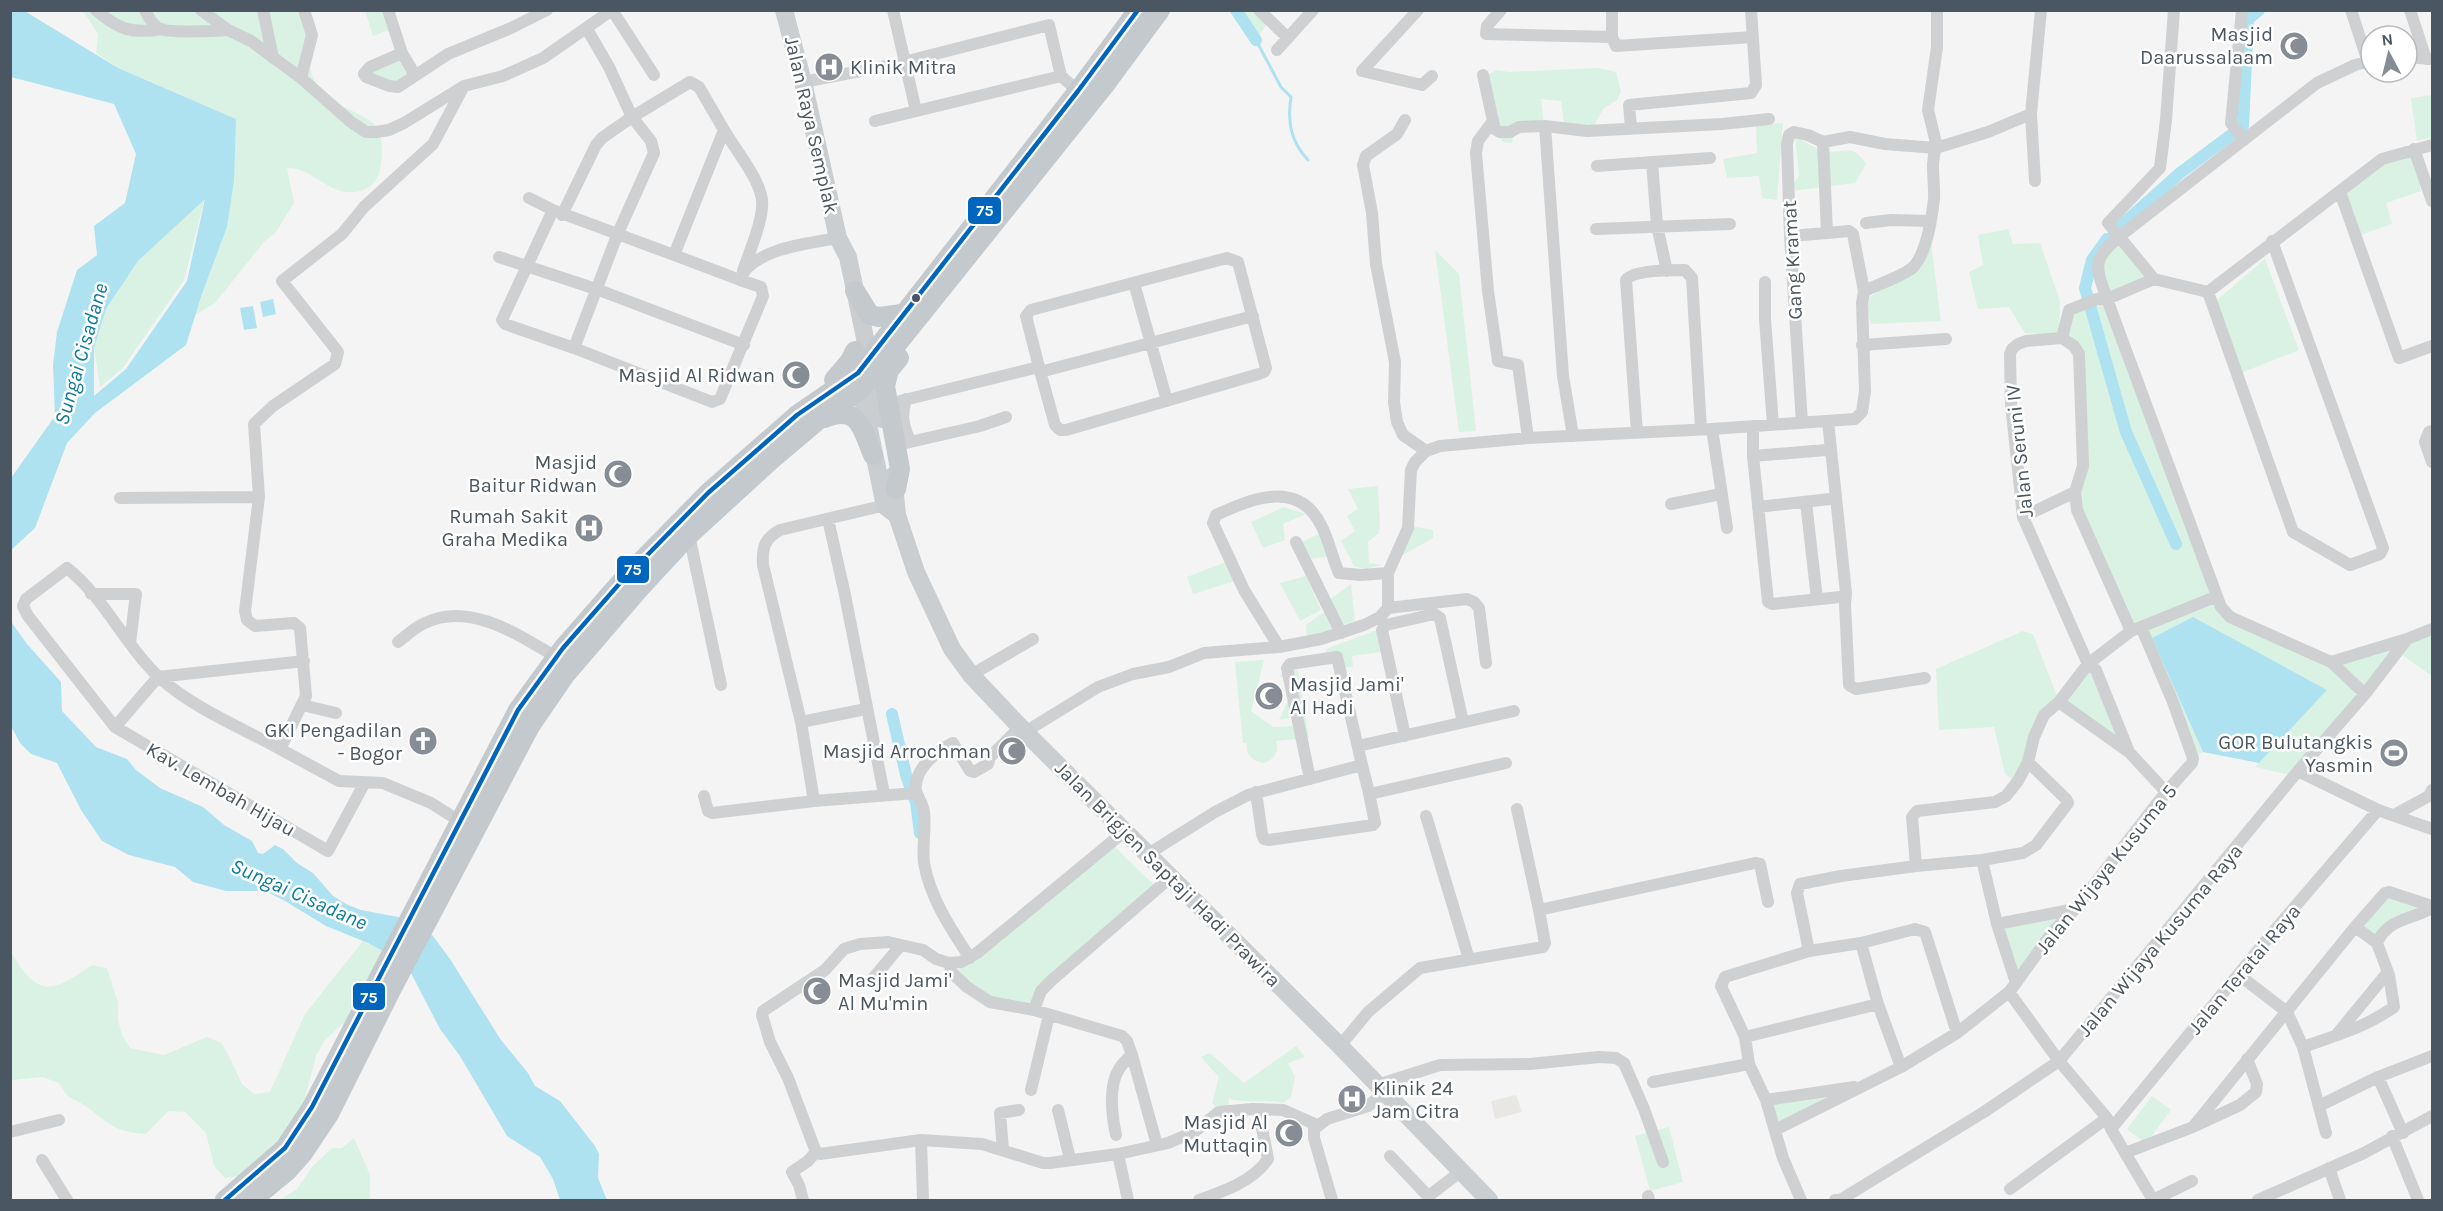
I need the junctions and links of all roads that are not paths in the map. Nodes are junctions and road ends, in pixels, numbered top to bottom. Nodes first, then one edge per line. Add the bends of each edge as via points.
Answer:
1 (96, 10) edge
2 (145, 10) edge
3 (201, 10) edge
4 (263, 10) edge
5 (304, 10) edge
6 (547, 10) edge
7 (784, 10) edge
8 (893, 10) edge
9 (1138, 10) edge
10 (1160, 10) edge
11 (1259, 10) edge
12 (1313, 10) edge
13 (1419, 10) edge
14 (1501, 10) edge
15 (1612, 10) edge
16 (1751, 10) edge
17 (1937, 10) edge
18 (2041, 10) edge
19 (2174, 10) edge
20 (2242, 10) edge
21 (2351, 10) edge
22 (2410, 10) edge
23 (389, 11) edge
24 (604, 12) edge
25 (587, 29) junction
26 (162, 30) junction
27 (228, 30) junction
28 (2359, 33) edge
29 (1612, 37) junction
30 (1753, 37) junction
31 (1288, 38) junction
32 (2428, 44) edge
33 (1277, 50) dead end
34 (402, 53) junction
35 (273, 58) junction
36 (2429, 59) edge
37 (905, 61) junction
38 (2359, 64) edge
39 (415, 75) junction
40 (654, 75) dead end
41 (1483, 75) dead end
42 (1061, 76) junction
43 (1432, 76) dead end
44 (302, 78) junction
45 (803, 82) junction
46 (464, 86) junction
47 (1078, 91) junction
48 (916, 111) junction
49 (2031, 114) junction
50 (632, 117) junction
51 (1769, 119) dead end
52 (1405, 120) dead end
53 (875, 121) dead end
54 (1493, 122) junction
55 (1545, 126) junction
56 (1631, 128) junction
57 (724, 130) junction
58 (2240, 135) junction
59 (1823, 142) junction
60 (2433, 145) edge
61 (1936, 147) junction
62 (2414, 149) junction
63 (1710, 158) dead end
64 (1652, 162) junction
65 (1597, 166) dead end
66 (2035, 181) dead end
67 (2340, 192) junction
68 (529, 198) dead end
69 (2433, 201) edge
70 (557, 212) junction
71 (1929, 222) junction
72 (1866, 223) dead end
73 (1730, 224) dead end
74 (1657, 226) junction
75 (1596, 229) dead end
76 (618, 233) junction
77 (1827, 233) junction
78 (1790, 236) junction
79 (2120, 236) junction
80 (838, 239) junction
81 (2272, 241) junction
82 (674, 255) junction
83 (499, 256) dead end
84 (527, 267) junction
85 (1667, 271) junction
86 (741, 276) junction
87 (2154, 279) junction
88 (1765, 282) dead end
89 (948, 283) junction
90 (1134, 283) junction
91 (596, 289) junction
92 (855, 291) junction
93 (1864, 291) junction
94 (2208, 292) junction
95 (2101, 300) junction
96 (902, 314) junction
97 (1252, 316) junction
98 (2062, 338) junction
99 (1946, 339) dead end
100 (1150, 342) junction
101 (744, 345) junction
102 (1862, 345) junction
103 (2433, 346) edge
104 (574, 348) junction
105 (863, 369) junction
106 (1039, 369) junction
107 (1167, 401) junction
108 (891, 403) junction
109 (1006, 417) dead end
110 (817, 421) junction
111 (1828, 421) junction
112 (1802, 423) junction
113 (1773, 425) junction
114 (1753, 426) junction
115 (1707, 429) junction
116 (2433, 431) edge
117 (1637, 433) junction
118 (1573, 436) junction
119 (1528, 438) junction
120 (903, 443) junction
121 (1826, 450) dead end
122 (768, 451) junction
123 (1426, 451) junction
124 (873, 454) junction
125 (1753, 456) junction
126 (2433, 462) edge
127 (2075, 492) junction
128 (1721, 494) junction
129 (259, 497) junction
130 (120, 498) dead end
131 (1830, 499) dead end
132 (712, 502) junction
133 (1806, 502) junction
134 (894, 503) junction
135 (1671, 504) dead end
136 (1758, 507) junction
137 (2023, 517) junction
138 (828, 519) junction
139 (1727, 528) dead end
140 (689, 535) junction
141 (1296, 542) dead end
142 (1388, 573) junction
143 (92, 594) junction
144 (1840, 597) dead end
145 (2215, 597) junction
146 (1817, 599) junction
147 (1388, 608) junction
148 (2136, 629) junction
149 (2433, 629) edge
150 (1341, 633) junction
151 (1033, 639) dead end
152 (2408, 639) junction
153 (398, 642) dead end
154 (130, 643) junction
155 (1279, 647) junction
156 (556, 657) junction
157 (304, 661) junction
158 (2331, 662) junction
159 (1486, 663) dead end
160 (2088, 664) junction
161 (971, 675) junction
162 (158, 677) junction
163 (1925, 678) dead end
164 (722, 685) dead end
165 (2365, 694) junction
166 (2059, 702) junction
167 (302, 705) junction
168 (866, 709) junction
169 (1514, 711) dead end
170 (336, 713) dead end
171 (801, 722) junction
172 (1463, 722) junction
173 (115, 727) junction
174 (1022, 730) junction
175 (1405, 736) junction
176 (1358, 746) junction
177 (280, 749) junction
178 (2129, 752) junction
179 (2028, 762) junction
180 (1506, 763) dead end
181 (1362, 765) junction
182 (2298, 771) junction
183 (1310, 779) junction
184 (364, 784) junction
185 (1256, 792) junction
186 (2166, 792) junction
187 (914, 793) junction
188 (1369, 793) junction
189 (884, 794) junction
190 (704, 796) dead end
191 (2431, 796) edge
192 (814, 801) junction
193 (1517, 809) dead end
194 (2378, 810) junction
195 (2394, 815) junction
196 (1426, 816) dead end
197 (2433, 829) edge
198 (465, 830) junction
199 (1125, 831) junction
200 (1148, 854) junction
201 (1982, 861) junction
202 (1916, 866) junction
203 (1171, 877) junction
204 (1768, 902) dead end
205 (2433, 907) edge
206 (2075, 909) junction
207 (1539, 910) junction
208 (1997, 924) junction
209 (2355, 927) junction
210 (1861, 943) junction
211 (2377, 943) junction
212 (901, 945) junction
213 (1809, 951) junction
214 (970, 958) junction
215 (1468, 959) junction
216 (949, 963) junction
217 (2388, 972) junction
218 (2239, 975) junction
219 (869, 983) dead end
220 (2013, 988) junction
221 (1878, 1004) junction
222 (1034, 1010) junction
223 (2287, 1012) junction
224 (1049, 1015) junction
225 (1957, 1033) junction
226 (2336, 1035) junction
227 (1745, 1037) junction
228 (1340, 1046) junction
229 (2303, 1047) junction
230 (1132, 1055) junction
231 (2433, 1056) edge
232 (2247, 1059) junction
233 (2059, 1061) junction
234 (1749, 1064) junction
235 (1901, 1067) junction
236 (2378, 1077) junction
237 (1653, 1082) dead end
238 (1866, 1085) junction
239 (1380, 1089) junction
240 (1030, 1090) dead end
241 (1766, 1100) junction
242 (2325, 1103) dead end
243 (1262, 1109) junction
244 (321, 1110) junction
245 (1019, 1110) dead end
246 (1058, 1110) dead end
247 (2433, 1116) edge
248 (59, 1120) dead end
249 (2109, 1124) junction
250 (1317, 1125) junction
251 (2193, 1127) junction
252 (1775, 1130) junction
253 (10, 1132) edge
254 (2326, 1133) dead end
255 (1116, 1135) dead end
256 (2397, 1135) junction
257 (921, 1140) junction
258 (1157, 1145) junction
259 (1003, 1150) junction
260 (816, 1152) junction
261 (2125, 1153) junction
262 (1118, 1154) junction
263 (1390, 1156) dead end
264 (1070, 1159) junction
265 (42, 1160) dead end
266 (1663, 1162) dead end
267 (2329, 1168) junction
268 (1460, 1172) junction
269 (2192, 1181) dead end
270 (2010, 1188) dead end
271 (67, 1200) edge
272 (225, 1200) edge
273 (252, 1200) edge
274 (803, 1200) edge
275 (923, 1200) edge
276 (1128, 1200) edge
277 (1199, 1200) edge
278 (1332, 1200) edge
279 (1489, 1200) edge
280 (1801, 1200) edge
281 (1838, 1200) edge
282 (2258, 1200) edge
283 (2340, 1200) edge
284 (2418, 1200) edge

1 - 26 street via 125,29
2 - 26 street
3 - 27 street
4 - 35 street
5 - 44 street via 312,35
6 - 39 street via 448,54
7 - 45 main road, Jalan Raya Semplak
8 - 37 street
9 - 47 highway
10 - 89 highway
11 - 31 street
12 - 31 street
13 - 43 street via 1362,71 1422,85
14 - 29 street via 1487,26 1486,34
15 - 29 street
16 - 30 street
17 - 61 street via 1937,46 1928,110
18 - 49 street
19 - 79 street via 2160,168 2110,220 2109,225
20 - 58 street via 2231,123
21 - 28 street
22 - 32 street
23 - 34 street
24 - 25 street
24 - 40 street via 612,10
25 - 46 street via 528,65
25 - 50 street
26 - 27 street
27 - 35 street
29 - 30 street via 1616,46
30 - 56 street via 1756,85 1751,93 1629,105
31 - 33 street
32 - 36 street
34 - 39 street
34 - 39 street via 370,67 366,77 398,87
35 - 44 street
37 - 42 street via 1049,25
37 - 45 street
37 - 48 street
38 - 58 street via 2317,83
41 - 54 street
42 - 47 street
42 - 48 street
44 - 46 street via 366,132 389,130 404,123
45 - 80 main road, Jalan Raya Semplak
46 - 129 street via 433,144 364,207 342,234 282,281 338,352 335,364 273,406 254,424
47 - 96 highway
48 - 53 street
49 - 61 street
49 - 66 street
50 - 57 street via 690,82 699,87
50 - 70 street via 596,145
50 - 76 street via 651,141 654,153
51 - 56 street
52 - 123 street via 1397,134 1366,156 1363,165 1376,264 1395,362 1397,422 1403,435
54 - 55 street via 1500,132
54 - 119 street via 1478,141 1476,153 1488,291 1498,361 1518,365
55 - 56 street via 1587,131
55 - 118 street via 1563,376
57 - 82 street
57 - 86 street via 762,199
58 - 79 street
59 - 61 street via 1850,137
59 - 77 street
59 - 78 street, Gang Kramat via 1800,132 1789,135 1786,144
60 - 62 street
61 - 71 street
62 - 67 street via 2382,159
62 - 69 street
63 - 64 street
64 - 65 street
64 - 74 street
67 - 81 street
67 - 103 street via 2399,358
68 - 70 street
70 - 76 street
70 - 84 street
71 - 72 street
71 - 93 street via 1924,247 1911,268
73 - 74 street
74 - 75 street
74 - 85 street
76 - 82 street
76 - 91 street
77 - 78 street
77 - 93 street via 1853,234
78 - 112 street, Gang Kramat
79 - 87 street
79 - 95 street via 2104,249 2098,260
80 - 86 street via 789,247 758,259
80 - 92 main road, Jalan Raya Semplak via 848,257
80 - 105 main road, Jalan Raya Semplak via 837,260
81 - 94 street
81 - 94 street via 2383,548 2380,554 2350,564 2293,532
82 - 86 street
83 - 84 street
84 - 91 street
84 - 104 street via 502,320
85 - 115 street via 1684,270 1692,278
85 - 117 street via 1631,275 1626,280
86 - 101 street via 763,291
87 - 94 street
87 - 95 street
88 - 113 street
89 - 105 highway
89 - 108 highway via 933,311 889,370 885,386
90 - 97 street via 1234,259 1239,262
90 - 100 street
90 - 106 street via 1031,310 1026,316 1027,324
91 - 101 street
91 - 104 street
92 - 96 highway via 870,315
92 - 105 main road, Jalan Raya Semplak
93 - 102 street
95 - 98 street via 2069,310
95 - 145 street
96 - 105 highway
97 - 100 street
97 - 107 street via 1264,372
98 - 127 street via 2079,354 2083,466
98 - 137 street, Jalan Seruni IV via 2026,341 2010,354
99 - 102 street
100 - 106 street
100 - 107 street
101 - 104 street via 720,399 712,402
102 - 111 street via 1862,412 1855,419
105 - 108 main road
105 - 110 highway
105 - 122 highway via 850,361
105 - 124 main road
106 - 107 street via 1055,425 1060,430
106 - 108 street
108 - 120 highway
108 - 134 main road
109 - 120 street
110 - 122 highway
110 - 124 highway via 836,413 851,414
111 - 112 street
111 - 163 street via 1846,593 1849,685 1856,689
112 - 113 street
113 - 114 street
114 - 115 street
114 - 125 street
115 - 117 street
115 - 128 street
116 - 126 street via 2425,442
117 - 118 street
118 - 119 street
119 - 123 street via 1440,446
120 - 134 highway
121 - 125 street
122 - 132 highway
123 - 142 street via 1411,470 1408,528
124 - 134 main road
125 - 136 street
127 - 137 street
127 - 148 street via 2077,510
128 - 135 street
128 - 139 street
129 - 130 street
129 - 157 street via 245,611 255,626 294,623 300,628
131 - 133 street
132 - 140 highway
132 - 156 highway via 620,583
133 - 136 street
133 - 146 street
134 - 138 street
134 - 161 main road, Jalan Brigjen Saptaji Hadi Prawira via 916,572 952,649
136 - 146 street via 1768,602
137 - 160 street, Jalan Seruni IV
138 - 168 street
138 - 171 street via 780,530 763,548 763,565
140 - 164 street
140 - 198 highway via 566,675
141 - 150 street
142 - 147 street
142 - 155 street via 1339,573 1321,524 1300,502 1263,496 1216,514 1213,523 1244,590
143 - 154 street, Kav. Lembah Hijau
143 - 154 street via 136,594
143 - 173 street, Kav. Lembah Hijau via 67,568 26,599 23,606
144 - 146 street
145 - 148 street
145 - 158 street via 2229,617
147 - 150 street via 1380,617
147 - 159 street via 1467,599 1474,602 1479,608
148 - 160 street
148 - 186 street, Jalan Wijaya Kusuma 5 via 2192,754 2192,763
149 - 152 street
150 - 155 street
151 - 161 street
152 - 158 street
152 - 165 street, Jalan Wijaya Kusuma Raya
153 - 156 street via 425,623 447,616 475,618 512,631
154 - 162 street, Kav. Lembah Hijau
155 - 174 street via 1204,653 1168,667 1133,674 1098,687
156 - 198 highway via 518,710
157 - 162 street
157 - 167 street via 306,696
158 - 165 street
160 - 166 street
160 - 178 street, Jalan Seruni IV via 2096,670
161 - 174 main road, Jalan Brigjen Saptaji Hadi Prawira
162 - 173 street
162 - 177 street, Kav. Lembah Hijau
165 - 182 street, Jalan Wijaya Kusuma Raya
166 - 178 street
166 - 179 street via 2044,715
167 - 170 street
167 - 177 street
168 - 171 street
168 - 189 street
169 - 172 street
171 - 192 street
172 - 175 street
172 - 175 street via 1438,615 1386,625 1382,630
173 - 184 street, Kav. Lembah Hijau via 328,851
174 - 187 street via 990,757 988,764 971,773 956,745 951,744 918,775
174 - 199 main road, Jalan Brigjen Saptaji Hadi Prawira
175 - 176 street
176 - 181 street
176 - 183 street via 1337,657 1288,666
177 - 184 street, Kav. Lembah Hijau via 329,777
178 - 186 street
179 - 201 street via 2066,799 2066,808 2028,851
179 - 202 street via 2006,796 1995,802 1914,814
180 - 188 street
181 - 183 street
181 - 188 street
182 - 194 street
182 - 233 street, Jalan Wijaya Kusuma Raya
183 - 185 street
184 - 198 street, Kav. Lembah Hijau via 382,783 431,803
185 - 188 street via 1262,834 1269,840 1372,825 1375,823
185 - 200 street via 1215,812
186 - 206 street, Jalan Wijaya Kusuma 5
187 - 189 street
187 - 214 street via 924,812 924,863 930,889
189 - 192 street
190 - 192 street via 712,813
191 - 195 street
193 - 207 street
194 - 195 street
194 - 218 street, Jalan Teratai Raya
195 - 197 street
196 - 215 street
198 - 244 highway
199 - 200 main road, Jalan Brigjen Saptaji Hadi Prawira
199 - 214 street
200 - 203 main road, Jalan Brigjen Saptaji Hadi Prawira
201 - 202 street
201 - 208 street
202 - 213 street via 1800,884 1797,893
203 - 222 street via 1052,980 1041,991
203 - 228 main road, Jalan Brigjen Saptaji Hadi Prawira
204 - 207 street via 1760,864 1755,863
205 - 209 street via 2389,892
205 - 211 street via 2390,925
206 - 208 street
206 - 220 street, Jalan Wijaya Kusuma 5 via 2051,934
207 - 215 street via 1543,946
208 - 220 street
209 - 211 street
209 - 223 street
210 - 213 street
210 - 221 street
210 - 225 street via 1915,929 1925,932
211 - 217 street
212 - 216 street
212 - 219 street
212 - 260 street via 874,942 844,949 825,970 763,1011 770,1042
213 - 227 street via 1722,981
214 - 216 street
215 - 228 street via 1427,966 1413,973 1368,1012
216 - 222 street via 967,987 990,1002
217 - 226 street
217 - 226 street via 2394,1007 2366,1024
218 - 223 street
218 - 249 street, Jalan Teratai Raya
220 - 225 street, Jalan Wijaya Kusuma 5
220 - 233 street
221 - 227 street
221 - 235 street
222 - 224 street
223 - 229 street
223 - 232 street
224 - 230 street via 1122,1036
224 - 240 street
225 - 235 street, Jalan Wijaya Kusuma 5
226 - 229 street
227 - 234 street
228 - 239 main road, Jalan Brigjen Saptaji Hadi Prawira
229 - 254 street
230 - 255 street via 1114,1079 1112,1112
230 - 258 street
231 - 236 street
232 - 251 street
232 - 251 street via 2258,1084 2256,1092 2240,1105
233 - 249 street
233 - 281 street, Jalan Wijaya Kusuma Raya via 1984,1113
234 - 237 street
234 - 241 street
235 - 238 street, Jalan Wijaya Kusuma 5
236 - 242 street
236 - 256 street
238 - 241 street
238 - 252 street, Jalan Wijaya Kusuma 5
239 - 250 street via 1368,1106
239 - 266 street via 1440,1065 1616,1058 1624,1063
239 - 268 main road, Jalan Brigjen Saptaji Hadi Prawira
241 - 252 street
243 - 250 street via 1282,1110
243 - 258 street via 1219,1112 1194,1132
243 - 277 street via 1268,1159 1265,1165 1236,1184
244 - 272 highway via 285,1148
244 - 273 highway via 303,1154
245 - 259 street via 1000,1113
246 - 264 street
247 - 256 street
248 - 253 street
249 - 261 street
249 - 270 street, Jalan Teratai Raya
250 - 278 street via 1314,1138
251 - 261 street
252 - 280 street
256 - 267 street
256 - 284 street
257 - 259 street via 982,1144
257 - 260 street
257 - 275 street
258 - 262 street
259 - 264 street via 1043,1163
260 - 274 street via 792,1172
261 - 269 street via 2153,1200
262 - 264 street
262 - 276 street
263 - 268 street via 1427,1195
265 - 271 street
267 - 282 street
267 - 283 street
268 - 279 main road, Jalan Brigjen Saptaji Hadi Prawira

